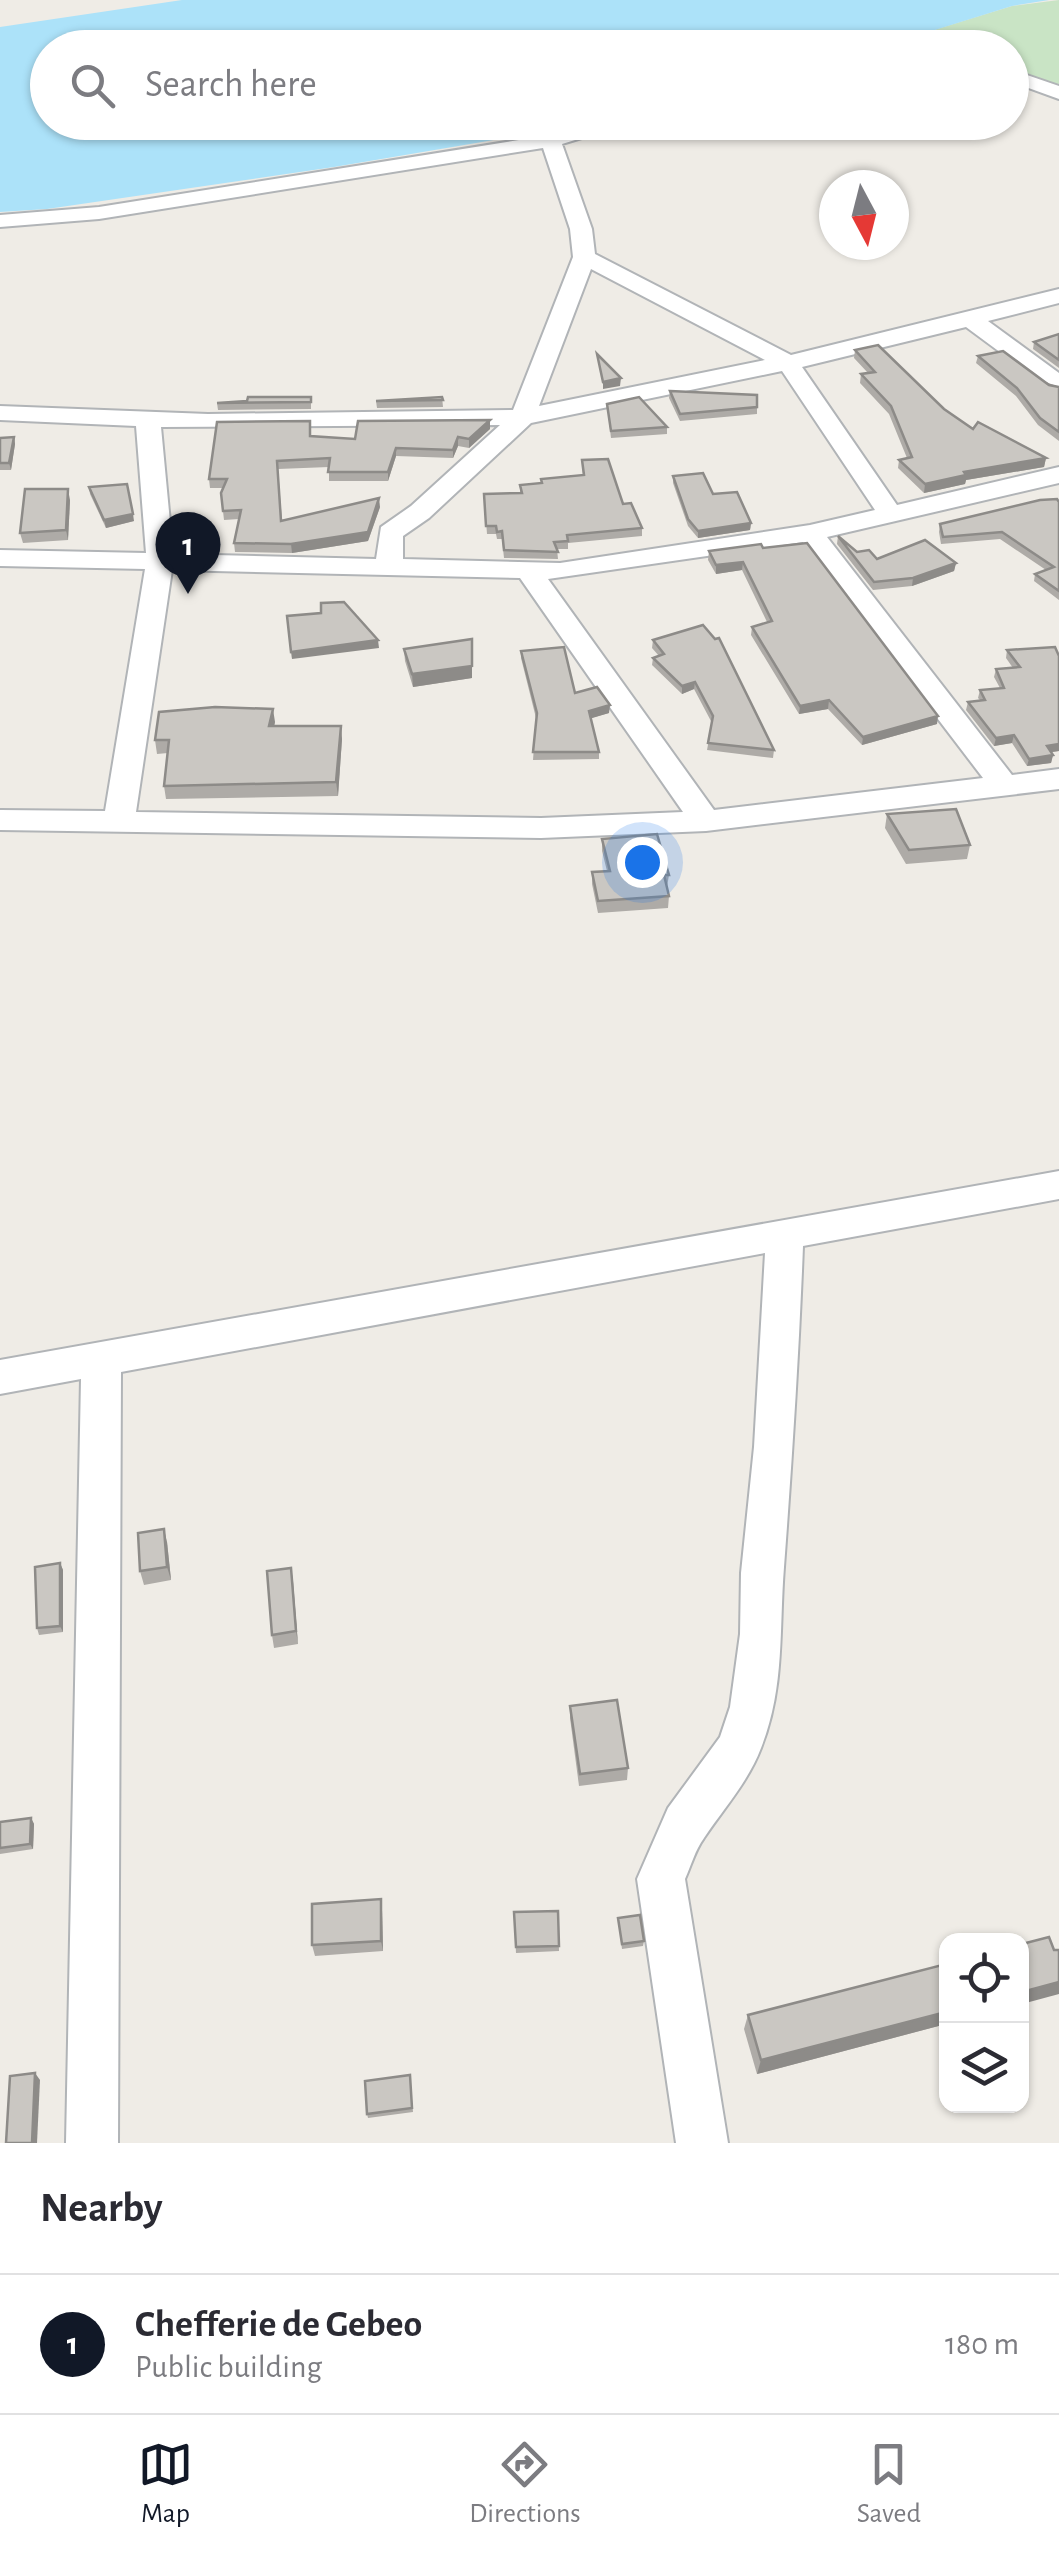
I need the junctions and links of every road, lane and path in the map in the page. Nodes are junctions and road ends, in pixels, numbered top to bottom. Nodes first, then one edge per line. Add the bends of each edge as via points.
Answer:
1 (1029, 82) edge
2 (1059, 93) edge
3 (554, 140) edge
4 (550, 141) junction
5 (0, 221) edge
6 (584, 257) junction
7 (1059, 296) edge
8 (970, 319) junction
9 (788, 362) junction
10 (1059, 384) edge
11 (0, 413) edge
12 (523, 417) junction
13 (148, 419) junction
14 (1058, 478) edge
15 (891, 515) junction
16 (810, 532) junction
17 (0, 558) edge
18 (160, 562) junction
19 (389, 569) junction
20 (530, 573) junction
21 (1059, 779) edge
22 (1005, 786) junction
23 (0, 820) edge
24 (706, 821) junction
25 (118, 822) junction
26 (1059, 1185) edge
27 (785, 1236) junction
28 (101, 1361) junction
29 (0, 1378) edge
30 (92, 2143) edge
31 (702, 2143) edge

1 - 2 street
3 - 4 street
4 - 5 street via 99,213
4 - 6 street
6 - 9 street
6 - 12 street
7 - 8 street
8 - 9 street
8 - 10 street
9 - 12 street
9 - 15 street
11 - 13 street
12 - 13 street
12 - 19 street via 390,533
13 - 18 street
14 - 15 street
15 - 16 street
16 - 20 street
16 - 22 street
17 - 18 street
18 - 19 street
18 - 25 street
19 - 20 street
20 - 24 street
21 - 22 street
22 - 24 street
23 - 25 street
24 - 25 street via 541,828
26 - 27 street
27 - 28 street
27 - 31 street via 752,1707 739,1746 685,1824 661,1879
28 - 29 street
28 - 30 street

